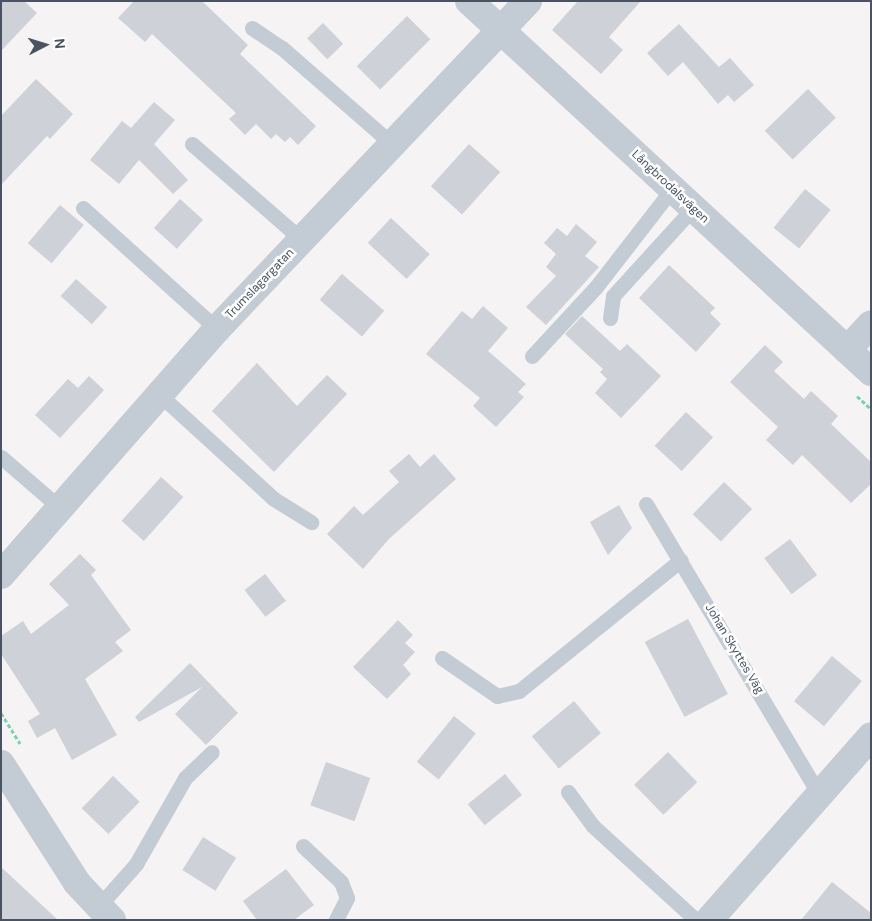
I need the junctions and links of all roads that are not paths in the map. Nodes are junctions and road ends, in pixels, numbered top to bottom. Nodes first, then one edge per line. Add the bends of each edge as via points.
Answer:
1 (469, 1) edge
2 (528, 1) edge
3 (252, 28) dead end
4 (501, 30) junction
5 (192, 144) dead end
6 (393, 145) junction
7 (672, 189) junction
8 (83, 208) dead end
9 (693, 208) junction
10 (302, 240) junction
11 (610, 318) dead end
12 (871, 324) edge
13 (217, 329) junction
14 (847, 350) junction
15 (532, 356) dead end
16 (871, 372) edge
17 (160, 395) junction
18 (1, 457) edge
19 (646, 504) dead end
20 (60, 508) junction
21 (310, 522) dead end
22 (681, 560) junction
23 (1, 575) edge
24 (442, 658) dead end
25 (871, 736) edge
26 (212, 752) dead end
27 (1, 764) edge
28 (568, 792) dead end
29 (820, 794) junction
30 (303, 846) dead end
31 (106, 913) edge
32 (336, 920) edge
33 (696, 920) edge
34 (709, 920) edge

1 - 4 street, Långbrodalsvägen
2 - 4 street, Trumslagargatan
3 - 6 lane via 282,48
4 - 6 street, Trumslagargatan
4 - 7 street, Långbrodalsvägen
5 - 10 lane
6 - 10 street, Trumslagargatan
7 - 9 street, Långbrodalsvägen
7 - 15 lane via 596,287
8 - 13 lane
9 - 11 lane via 614,296
9 - 14 street, Långbrodalsvägen
10 - 13 street, Trumslagargatan
12 - 14 street
13 - 17 street, Trumslagargatan
14 - 16 street, Långbrodalsvägen
17 - 20 street, Trumslagargatan
17 - 21 lane via 274,499
18 - 20 lane
19 - 22 lane, Johan Skyttes Väg
20 - 23 street, Trumslagargatan
22 - 24 lane via 519,691 497,696
22 - 29 lane, Johan Skyttes Väg
25 - 29 street
26 - 31 lane via 185,778
27 - 31 street via 77,883
28 - 33 lane via 593,826
29 - 34 street
30 - 32 lane via 341,882 347,898

